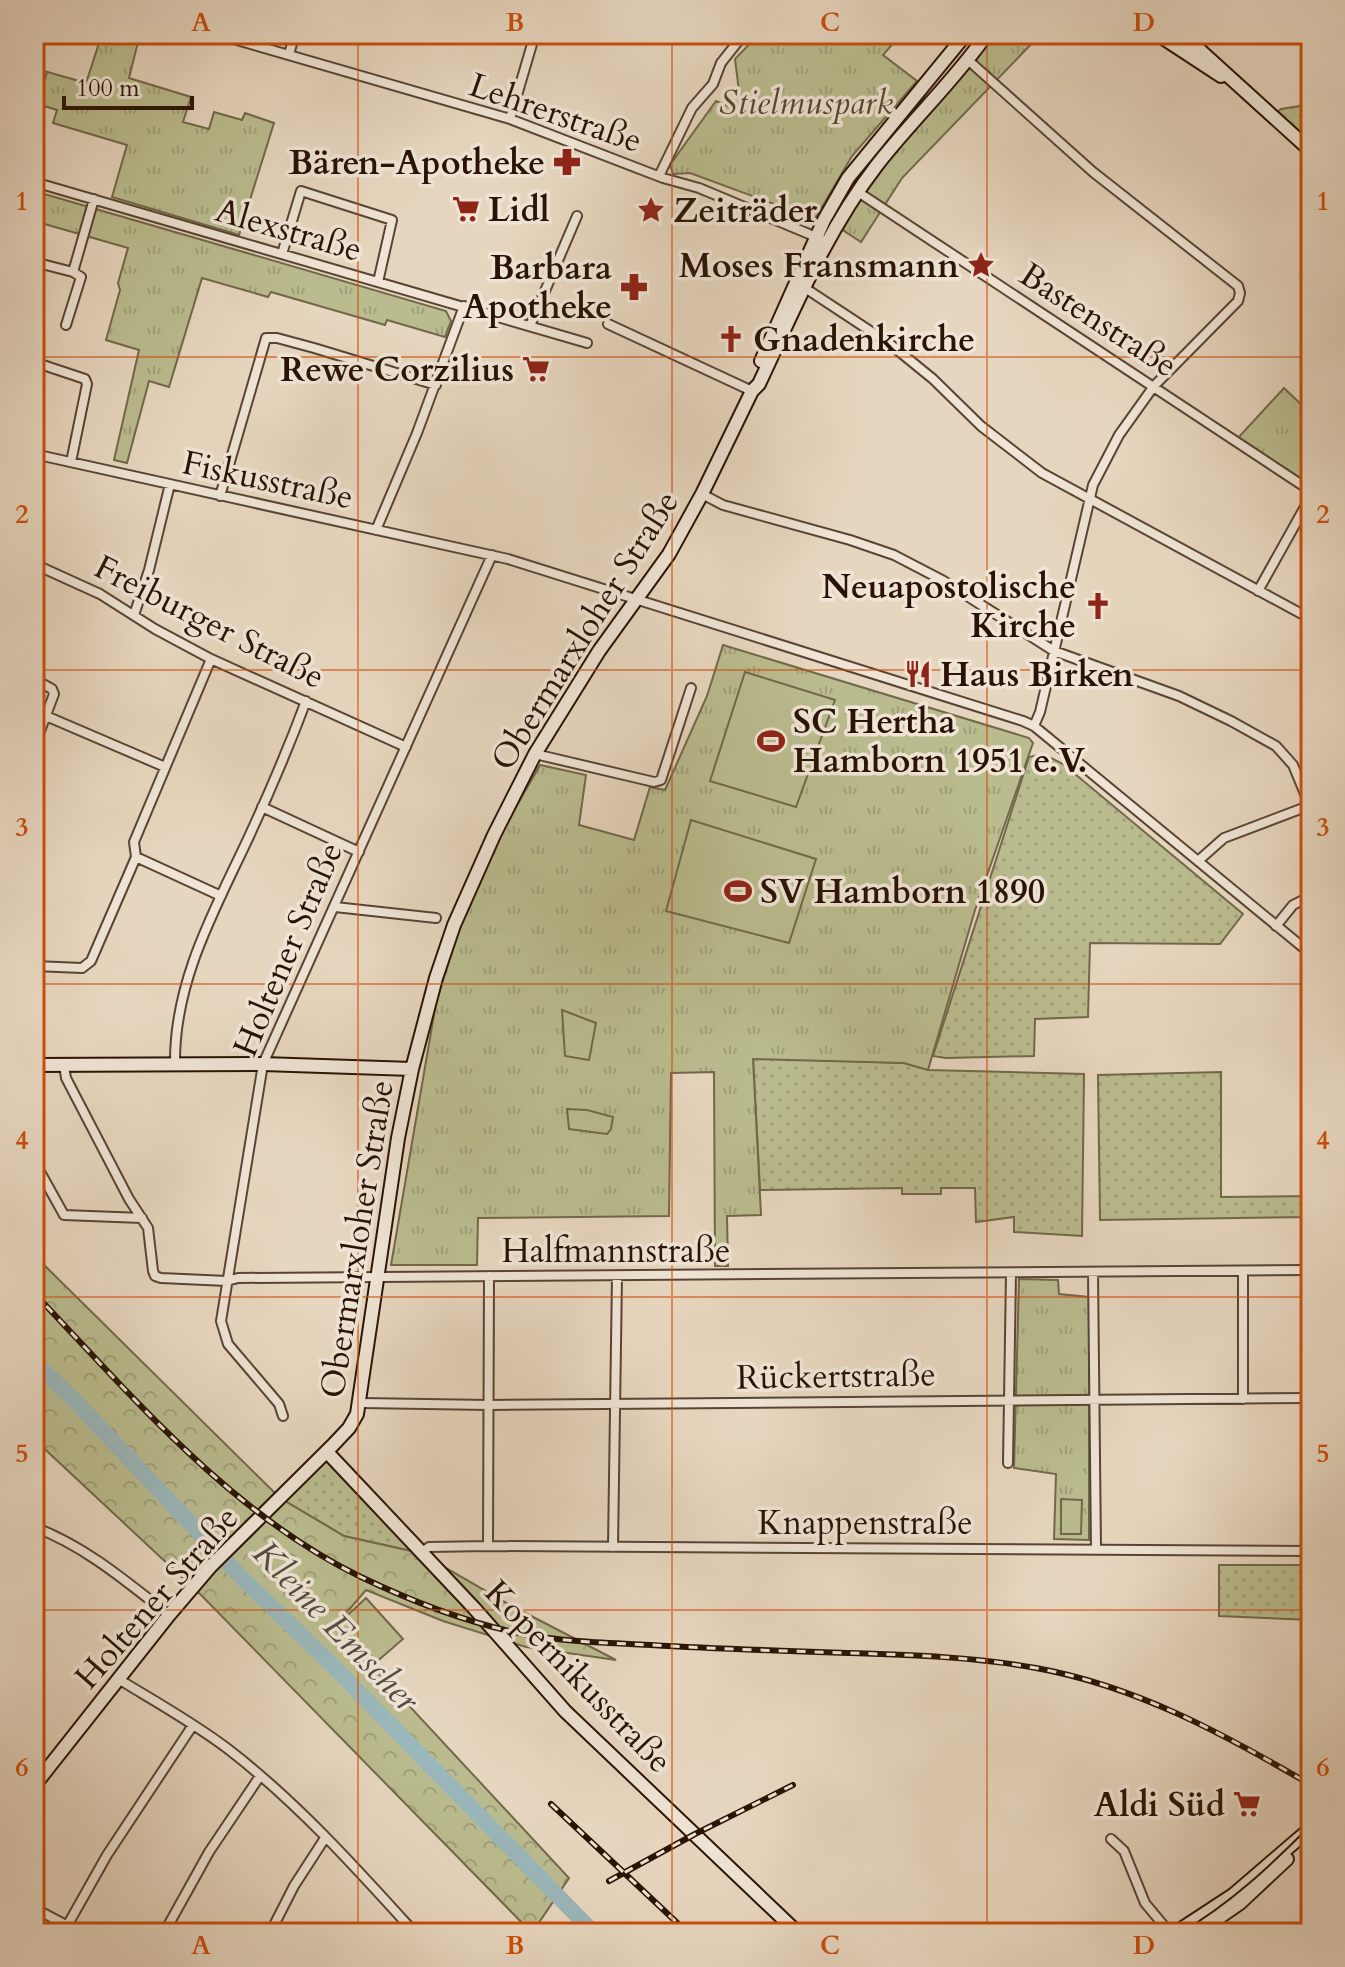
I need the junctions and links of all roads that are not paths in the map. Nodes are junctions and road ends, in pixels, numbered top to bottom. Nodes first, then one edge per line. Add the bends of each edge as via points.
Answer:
1 (216, 34) edge
2 (295, 34) edge
3 (535, 34) edge
4 (744, 34) edge
5 (966, 34) edge
6 (987, 34) edge
7 (1157, 34) edge
8 (1182, 34) edge
9 (289, 54) junction
10 (968, 60) junction
11 (1251, 96) junction
12 (510, 119) junction
13 (1311, 151) edge
14 (659, 176) junction
15 (34, 182) edge
16 (858, 192) junction
17 (94, 199) junction
18 (577, 216) dead end
19 (822, 239) junction
20 (282, 254) junction
21 (34, 262) edge
22 (73, 272) junction
23 (378, 282) junction
24 (805, 288) junction
25 (464, 306) junction
26 (608, 324) dead end
27 (66, 325) dead end
28 (530, 326) junction
29 (587, 343) dead end
30 (34, 362) edge
31 (436, 385) junction
32 (1154, 386) junction
33 (752, 391) junction
34 (34, 454) edge
35 (71, 462) junction
36 (170, 484) junction
37 (1311, 493) edge
38 (702, 494) junction
39 (220, 496) junction
40 (1087, 500) junction
41 (376, 530) junction
42 (492, 555) junction
43 (34, 564) edge
44 (1258, 591) junction
45 (636, 599) junction
46 (134, 615) junction
47 (1311, 619) edge
48 (1054, 651) junction
49 (211, 659) junction
50 (34, 679) edge
51 (691, 688) dead end
52 (306, 701) junction
53 (46, 716) junction
54 (1034, 726) junction
55 (34, 747) edge
56 (406, 747) junction
57 (535, 754) junction
58 (165, 767) junction
59 (1310, 806) edge
60 (262, 807) junction
61 (359, 852) junction
62 (136, 857) junction
63 (1198, 861) junction
64 (221, 896) junction
65 (1311, 896) edge
66 (335, 907) junction
67 (436, 918) dead end
68 (1276, 926) junction
69 (1311, 954) edge
70 (34, 966) edge
71 (175, 1064) junction
72 (263, 1064) junction
73 (34, 1065) edge
74 (64, 1065) junction
75 (412, 1069) junction
76 (34, 1161) edge
77 (43, 1179) junction
78 (34, 1184) edge
79 (142, 1218) junction
80 (1311, 1270) edge
81 (1243, 1271) junction
82 (1093, 1272) junction
83 (1011, 1273) junction
84 (380, 1276) junction
85 (489, 1276) junction
86 (617, 1276) junction
87 (227, 1281) junction
88 (1311, 1315) edge
89 (1311, 1353) edge
90 (1311, 1398) edge
91 (1009, 1399) junction
92 (1243, 1399) junction
93 (1096, 1400) junction
94 (361, 1403) junction
95 (616, 1404) junction
96 (490, 1405) junction
97 (283, 1416) dead end
98 (327, 1452) junction
99 (1008, 1463) dead end
100 (34, 1527) edge
101 (488, 1546) junction
102 (613, 1547) junction
103 (1096, 1548) junction
104 (1311, 1551) edge
105 (420, 1553) junction
106 (169, 1615) junction
107 (120, 1680) junction
108 (193, 1725) junction
109 (260, 1776) junction
110 (34, 1786) edge
111 (1311, 1828) edge
112 (325, 1838) junction
113 (1111, 1839) dead end
114 (1299, 1840) junction
115 (34, 1908) edge
116 (67, 1926) junction
117 (81, 1933) edge
118 (164, 1933) edge
119 (270, 1933) edge
120 (415, 1933) edge
121 (798, 1933) edge
122 (1172, 1933) edge
123 (1197, 1933) edge

1 - 9 street, Lehrerstraße
2 - 9 street
3 - 12 street
4 - 14 street via 692,108
5 - 19 street, Obermarxloher Straße via 848,178
6 - 10 street, Obermarxloher Straße
7 - 11 street
8 - 11 street
9 - 12 street, Lehrerstraße
10 - 16 street, Obermarxloher Straße
10 - 32 street via 1093,172 1238,286 1238,301
11 - 13 street
12 - 14 street, Lehrerstraße
14 - 19 street, Lehrerstraße
15 - 17 street, Alexstraße
16 - 19 street, Obermarxloher Straße
16 - 32 street, Bastenstraße
17 - 20 street, Alexstraße
17 - 22 street
18 - 28 street
19 - 24 street, Obermarxloher Straße
19 - 33 street, Obermarxloher Straße via 752,380
20 - 23 street, Alexstraße
20 - 23 street via 301,191 392,220
21 - 22 street
22 - 27 street via 81,277
23 - 25 street, Alexstraße
24 - 33 street, Obermarxloher Straße
24 - 40 street via 914,363 1012,451
25 - 28 street, Alexstraße
25 - 31 street
26 - 33 street
28 - 29 street, Alexstraße
30 - 35 street via 87,384
31 - 39 street via 266,338
31 - 41 street
32 - 37 street, Bastenstraße
32 - 40 street via 1119,435
33 - 38 street, Obermarxloher Straße
34 - 35 street, Fiskusstraße
35 - 36 street, Fiskusstraße
36 - 39 street, Fiskusstraße
36 - 46 street
37 - 44 street
38 - 45 street, Obermarxloher Straße
38 - 48 street via 723,505 894,555
39 - 41 street, Fiskusstraße
40 - 44 street
40 - 48 street
41 - 42 street, Fiskusstraße
42 - 45 street, Fiskusstraße
42 - 56 street, Holtener Straße
43 - 46 street, Freiburger Straße
44 - 47 street
45 - 54 street, Fiskusstraße
45 - 57 street, Obermarxloher Straße
46 - 49 street, Freiburger Straße
48 - 54 street
48 - 59 street via 1179,696 1276,746 1293,765
49 - 52 street, Freiburger Straße
49 - 58 street
50 - 53 street via 54,694
51 - 57 street via 661,780
52 - 56 street, Freiburger Straße
52 - 60 street
53 - 55 street
53 - 58 street
54 - 63 street
56 - 61 street, Holtener Straße
57 - 75 street, Obermarxloher Straße via 456,921
58 - 62 street via 134,842
59 - 63 street via 1224,838
60 - 61 street
60 - 64 street
61 - 66 street, Holtener Straße
62 - 64 street
62 - 70 street via 91,961 82,968
63 - 68 street
64 - 71 street via 186,981
65 - 68 street via 1293,905
66 - 67 street
66 - 72 street, Holtener Straße
68 - 69 street
71 - 72 street
71 - 74 street
72 - 75 street
72 - 87 street, Holtener Straße
73 - 74 street
74 - 79 street, Halfmannstraße via 66,1078
75 - 84 street, Obermarxloher Straße
76 - 77 street
77 - 78 street
77 - 79 street via 64,1215
79 - 87 street, Halfmannstraße via 155,1276
80 - 81 street, Halfmannstraße
81 - 82 street, Halfmannstraße
81 - 92 street
82 - 83 street, Halfmannstraße
82 - 93 street
83 - 86 street, Halfmannstraße
83 - 91 street
84 - 85 street, Halfmannstraße
84 - 87 street, Halfmannstraße
84 - 94 street, Obermarxloher Straße
85 - 86 street, Halfmannstraße
85 - 96 street
86 - 95 street
87 - 97 street, Holtener Straße via 224,1337
88 - 89 street
90 - 92 street, Rückertstraße
91 - 93 street, Rückertstraße
91 - 95 street, Rückertstraße
91 - 99 street
92 - 93 street, Rückertstraße
93 - 103 street
94 - 96 street, Rückertstraße
94 - 98 street, Obermarxloher Straße via 349,1428
95 - 96 street, Rückertstraße
95 - 102 street
96 - 101 street
98 - 105 street, Kopernikusstraße
98 - 106 street, Holtener Straße
100 - 106 street via 110,1568
101 - 102 street, Knappenstraße
101 - 105 street, Knappenstraße via 429,1547
102 - 103 street, Knappenstraße
103 - 104 street, Knappenstraße
105 - 121 street, Kopernikusstraße via 565,1711
106 - 107 street, Holtener Straße
107 - 108 street
107 - 110 street, Holtener Straße
108 - 109 street
108 - 116 street
109 - 112 street
109 - 118 street
111 - 114 street
112 - 119 street
112 - 120 street
113 - 122 street via 1124,1851 1145,1903
114 - 122 street via 1233,1895
114 - 123 street via 1269,1877
115 - 116 street
116 - 117 street

